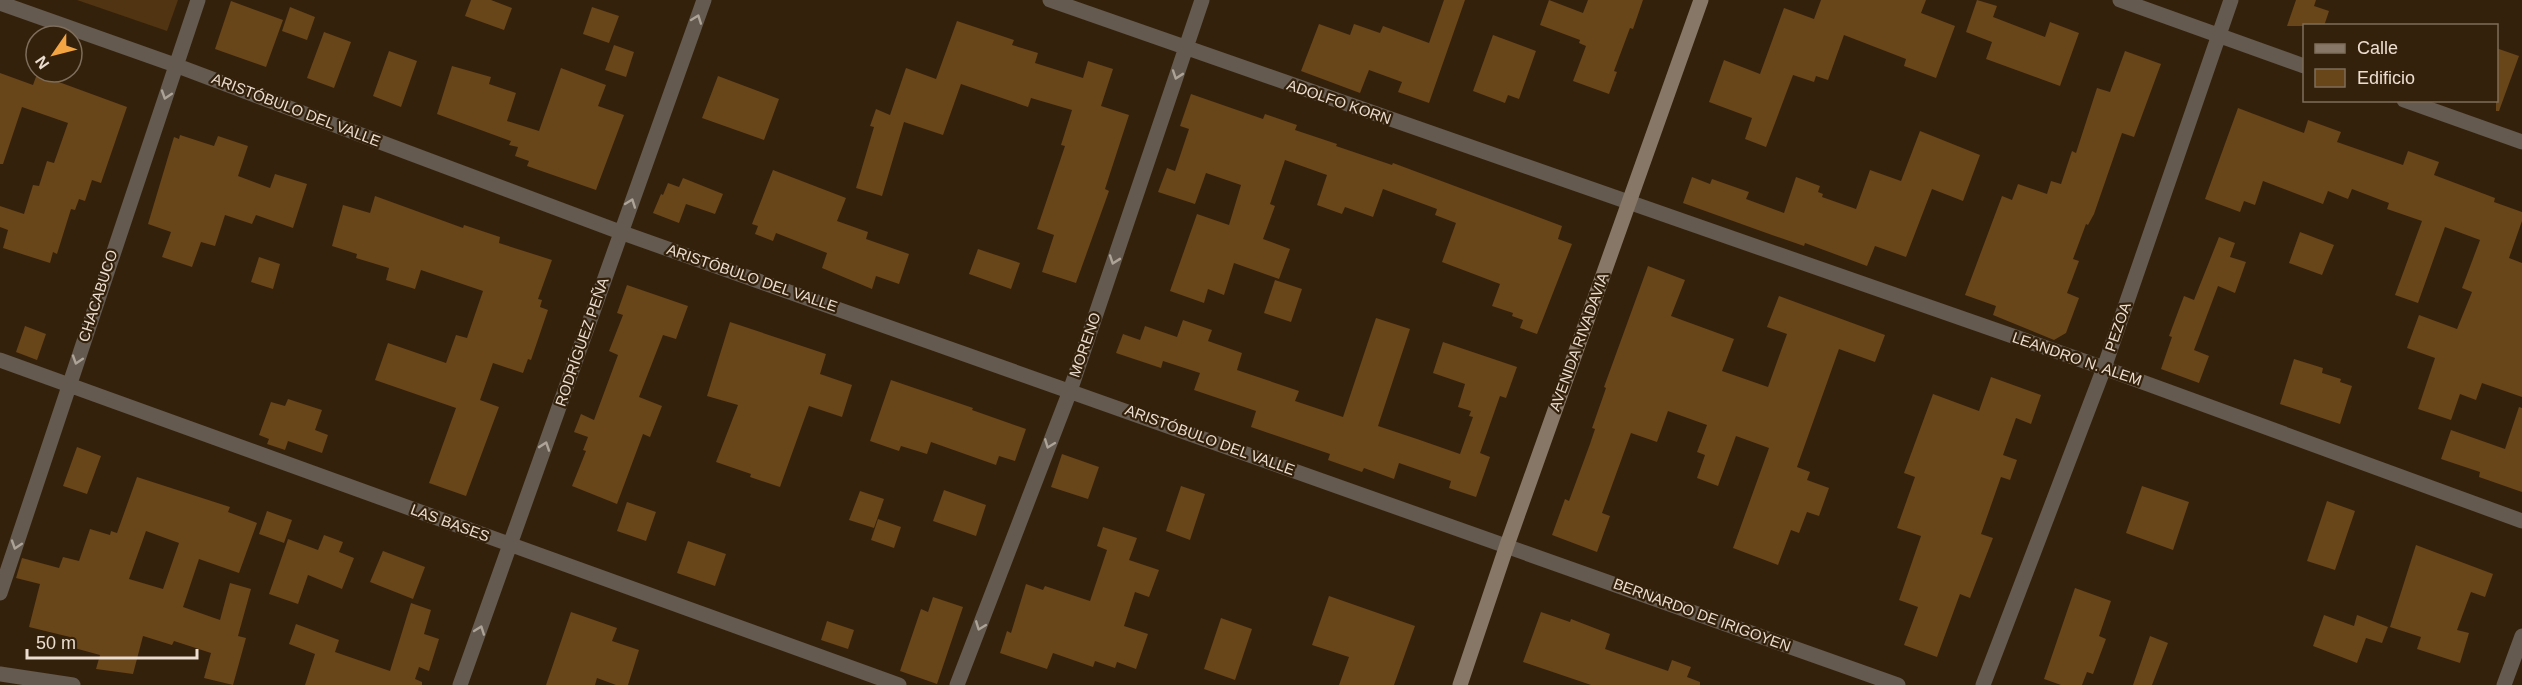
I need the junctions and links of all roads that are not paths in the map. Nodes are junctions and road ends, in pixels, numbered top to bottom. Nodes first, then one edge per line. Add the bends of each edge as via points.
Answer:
1 (198, 0) edge
2 (704, 0) edge
3 (1050, 0) edge
4 (1202, 0) edge
5 (1701, 0) edge
6 (2120, 0) edge
7 (2231, 0) edge
8 (0, 3) edge
9 (2219, 36) junction
10 (1186, 49) junction
11 (175, 65) junction
12 (2303, 66) edge
13 (2410, 102) edge
14 (2522, 142) edge
15 (1629, 203) junction
16 (620, 232) junction
17 (0, 360) edge
18 (2104, 368) junction
19 (69, 384) junction
20 (1070, 391) junction
21 (2522, 521) edge
22 (511, 545) junction
23 (1507, 545) junction
24 (0, 593) edge
25 (2522, 636) edge
26 (0, 674) edge
27 (73, 685) edge
28 (460, 685) edge
29 (899, 685) edge
30 (957, 685) edge
31 (1460, 685) edge
32 (1898, 685) edge
33 (1983, 685) edge
34 (2504, 685) edge

1 - 11 street, CHACABUCO
16 -> 2 street, RODRÍGUEZ PEÑA
3 - 10 street, ADOLFO KORN
4 - 10 street, MORENO
5 - 15 main road, AVENIDA RIVADAVIA
6 - 9 street
7 - 9 street, PEZOA
8 - 11 street, ARISTÓBULO DEL VALLE
9 - 12 street
9 - 18 street, PEZOA
10 - 15 street, ADOLFO KORN
10 -> 20 street, MORENO
11 - 16 street, ARISTÓBULO DEL VALLE
11 -> 19 street, CHACABUCO
13 - 14 street
15 - 18 street, LEANDRO N. ALEM
15 - 23 main road, AVENIDA RIVADAVIA
16 - 20 street, ARISTÓBULO DEL VALLE
22 -> 16 street, RODRÍGUEZ PEÑA
17 - 19 street, LAS BASES
18 - 21 street, LEANDRO N. ALEM
18 - 33 street, PEZOA
19 - 22 street, LAS BASES
19 -> 24 street, CHACABUCO
20 - 23 street, ARISTÓBULO DEL VALLE
20 -> 30 street, MORENO
28 -> 22 street, RODRÍGUEZ PEÑA
22 - 29 street, LAS BASES
23 - 31 main road, AVENIDA RIVADAVIA
23 - 32 street, BERNARDO DE IRIGOYEN
25 - 34 street
26 - 27 street

